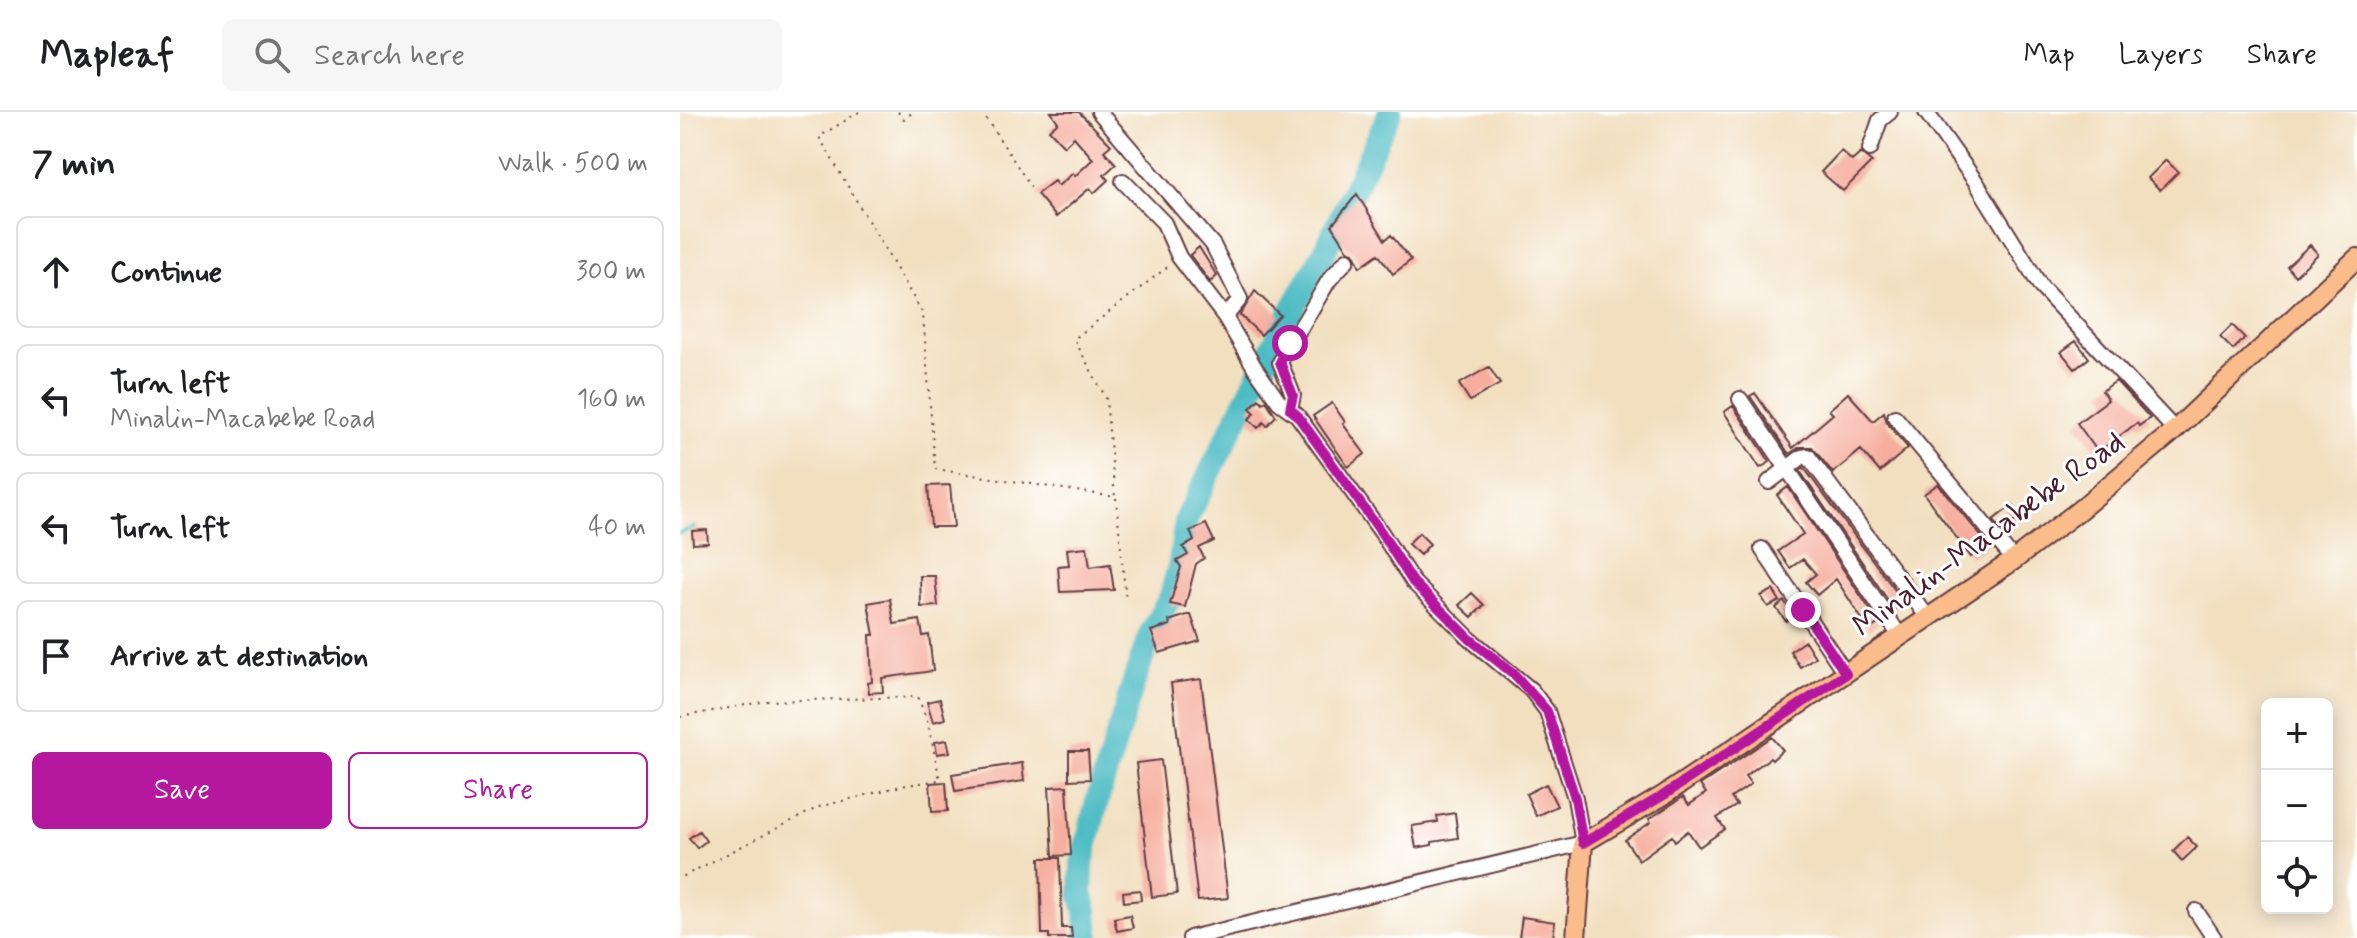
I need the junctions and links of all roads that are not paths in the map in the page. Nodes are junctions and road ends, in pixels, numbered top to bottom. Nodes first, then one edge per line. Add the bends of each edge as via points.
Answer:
1 (1099, 112) edge
2 (1926, 112) edge
3 (1882, 115) edge
4 (1870, 149) dead end
5 (1123, 181) dead end
6 (2357, 258) edge
7 (1347, 260) dead end
8 (1225, 317) junction
9 (1740, 399) dead end
10 (1285, 405) junction
11 (1895, 417) dead end
12 (2175, 430) junction
13 (1786, 468) junction
14 (1769, 482) dead end
15 (1762, 549) dead end
16 (2014, 560) junction
17 (1929, 619) junction
18 (1900, 636) junction
19 (1846, 674) junction
20 (1583, 843) junction
21 (2196, 911) dead end
22 (1190, 938) edge
23 (1576, 938) edge
24 (2214, 938) edge

1 - 8 street via 1213,245 1240,299
2 - 12 street via 2041,287
3 - 4 street
5 - 8 street via 1164,223 1179,257
6 - 12 main road, Minalin-Macabebe Road
7 - 10 street via 1329,280 1280,362 1293,395
8 - 10 street
9 - 13 street
10 - 20 street via 1347,483 1413,582 1547,711 1575,798
11 - 16 street
12 - 16 main road, Minalin-Macabebe Road
13 - 14 street
13 - 17 street via 1808,456
13 - 18 street
15 - 19 street
16 - 17 main road, Minalin-Macabebe Road
17 - 18 main road, Minalin-Macabebe Road
18 - 19 main road, Minalin-Macabebe Road
19 - 20 main road, Minalin-Macabebe Road
20 - 22 street
20 - 23 main road
21 - 24 street

